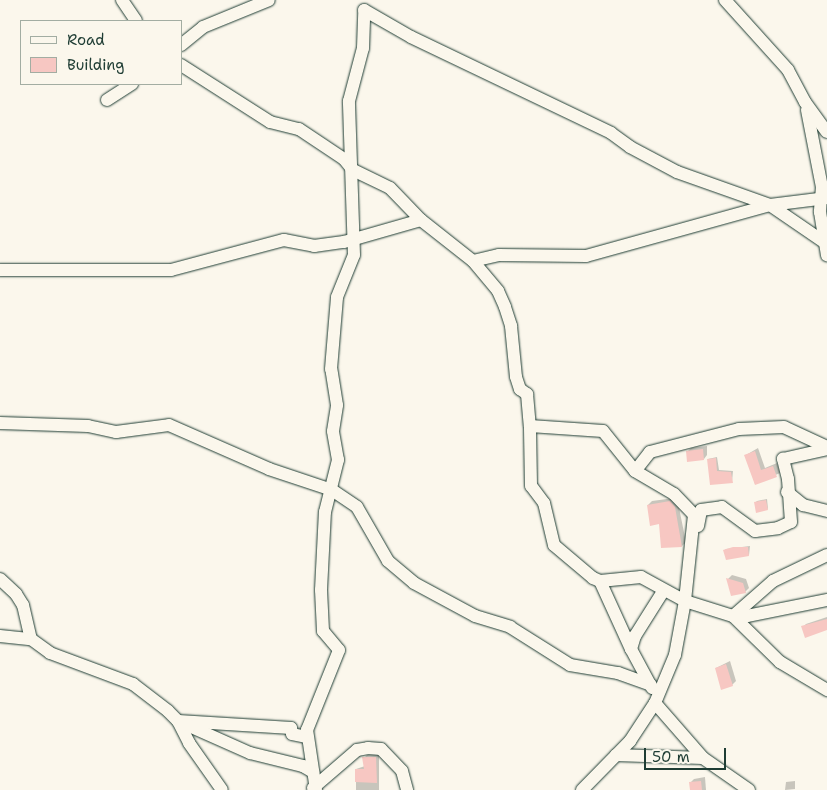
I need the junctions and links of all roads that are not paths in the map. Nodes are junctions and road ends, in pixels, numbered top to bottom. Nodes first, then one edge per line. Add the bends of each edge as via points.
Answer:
1 (122, 0) edge
2 (270, 0) edge
3 (724, 0) edge
4 (363, 5) edge
5 (135, 20) edge
6 (182, 44) edge
7 (182, 66) edge
8 (130, 85) edge
9 (107, 100) dead end
10 (805, 102) junction
11 (827, 132) edge
12 (353, 170) junction
13 (824, 199) edge
14 (770, 205) junction
15 (422, 220) junction
16 (352, 241) junction
17 (826, 248) edge
18 (473, 261) junction
19 (0, 270) edge
20 (0, 423) edge
21 (530, 426) junction
22 (827, 448) edge
23 (635, 471) junction
24 (332, 490) junction
25 (788, 492) junction
26 (827, 511) edge
27 (693, 537) junction
28 (827, 555) edge
29 (0, 579) edge
30 (600, 581) junction
31 (664, 590) junction
32 (827, 600) edge
33 (685, 601) junction
34 (733, 616) junction
35 (0, 636) edge
36 (32, 639) junction
37 (631, 650) junction
38 (651, 685) junction
39 (827, 690) edge
40 (656, 700) junction
41 (178, 721) junction
42 (307, 737) junction
43 (616, 755) junction
44 (703, 758) junction
45 (314, 784) edge
46 (222, 790) edge
47 (407, 790) edge
48 (582, 790) edge
49 (749, 790) edge

1 - 5 street
2 - 6 street via 202,26
3 - 10 street via 788,70
4 - 12 street via 363,48 349,101 347,123
4 - 14 street via 411,37 611,133 677,172
7 - 12 street via 270,122 300,129 344,159
8 - 9 street
10 - 11 street
10 - 13 street
12 - 15 street via 390,188
12 - 16 street
13 - 14 street
13 - 17 street
14 - 17 street
14 - 18 street via 586,256 499,254
15 - 16 street
15 - 18 street
16 - 19 street via 314,246 284,240 171,270
16 - 24 street via 354,255 337,297 331,369 337,405 333,431 338,460
18 - 21 street via 498,291 505,308 511,326 516,377 520,388 527,394
20 - 24 street via 88,426 116,432 169,425 269,469
21 - 23 street via 603,431
21 - 30 street via 531,486 544,503 554,545 586,575
22 - 23 street via 784,427 739,429 650,452
22 - 25 street via 783,459
23 - 27 street via 682,501 694,515
24 - 38 street via 357,507 388,562 414,583 475,616 510,627 570,666 618,673
24 - 42 street via 325,512 323,631 339,650 315,705
25 - 26 street via 803,504
25 - 27 street via 790,522 778,528 755,531 729,509 706,508 700,510
27 - 33 street
28 - 34 street via 773,581
29 - 36 street via 23,605
30 - 31 street via 641,577
30 - 37 street
31 - 33 street
31 - 37 street via 646,617
32 - 34 street via 768,614
33 - 34 street
33 - 40 street via 675,654
34 - 39 street via 780,662
35 - 36 street
36 - 41 street via 50,652 133,684
37 - 38 street
38 - 40 street
40 - 43 street
40 - 44 street
41 - 42 street via 291,728 292,734
41 - 45 street via 250,753 303,766
41 - 46 street via 189,743
42 - 45 street
43 - 44 street
43 - 48 street
44 - 49 street
45 - 47 street via 357,750 368,748 382,749 402,771

